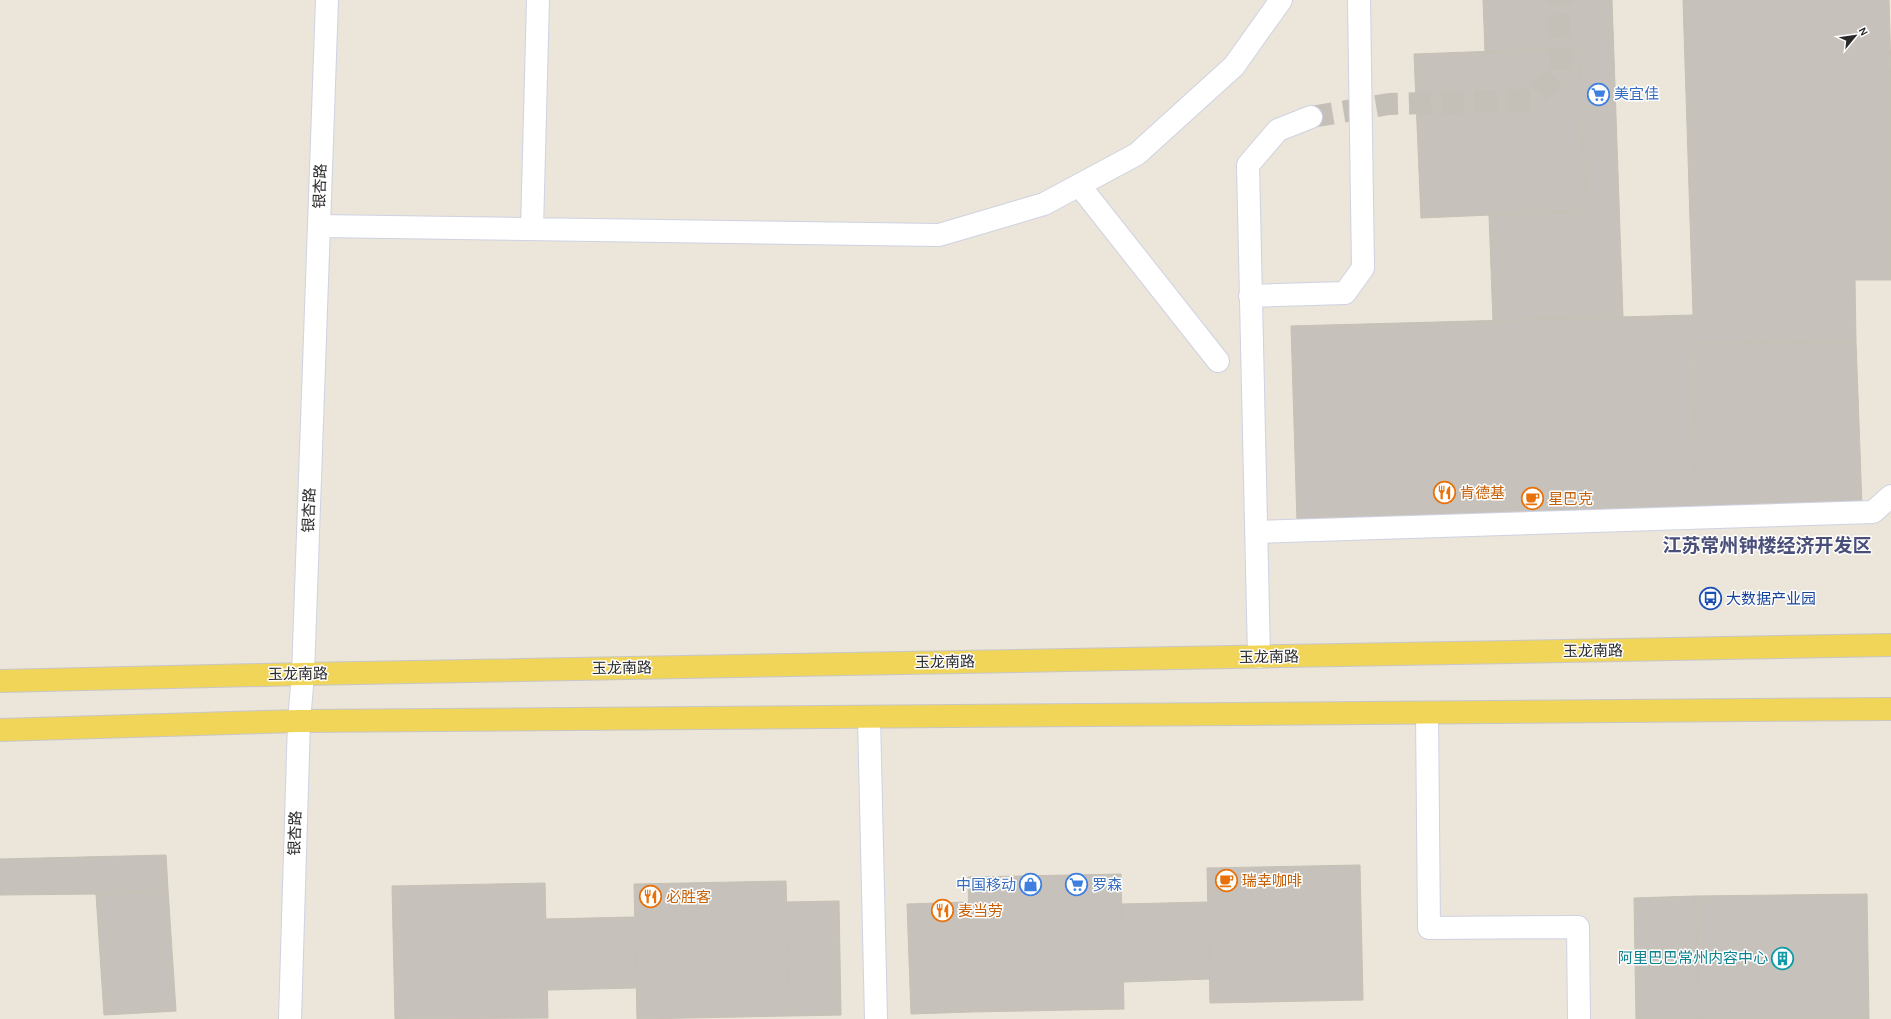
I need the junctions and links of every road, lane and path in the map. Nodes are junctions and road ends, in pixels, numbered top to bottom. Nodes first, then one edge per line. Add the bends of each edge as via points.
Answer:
1 (327, 0) edge
2 (538, 0) edge
3 (1281, 0) edge
4 (1359, 0) edge
5 (1311, 117) tunnel mouth
6 (1079, 185) junction
7 (319, 226) junction
8 (532, 229) junction
9 (1250, 296) junction
10 (1218, 361) dead end
11 (1891, 496) edge
12 (1256, 532) junction
13 (1891, 645) edge
14 (1259, 657) junction
15 (303, 674) junction
16 (0, 682) edge
17 (1891, 709) edge
18 (1427, 713) junction
19 (870, 717) junction
20 (299, 721) junction
21 (0, 730) edge
22 (290, 1019) edge
23 (876, 1019) edge
24 (1579, 1019) edge

1 - 7 street, 银杏路
2 - 8 street
3 - 6 street via 1234,66 1137,154
4 - 9 street via 1363,268 1345,293
5 - 9 street via 1278,130 1248,165
6 - 8 street via 1044,204 939,236
6 - 10 street
7 - 8 street
7 - 15 street, 银杏路
9 - 12 street
11 - 12 street via 1873,512
12 - 14 street
13 - 14 main road, 玉龙南路
14 - 15 main road, 玉龙南路
15 - 16 main road, 玉龙南路
15 - 20 street, 银杏路
17 - 18 main road
18 - 19 main road
18 - 24 street via 1430,928 1578,927
19 - 20 main road
19 - 23 street
20 - 21 main road
20 - 22 street, 银杏路

